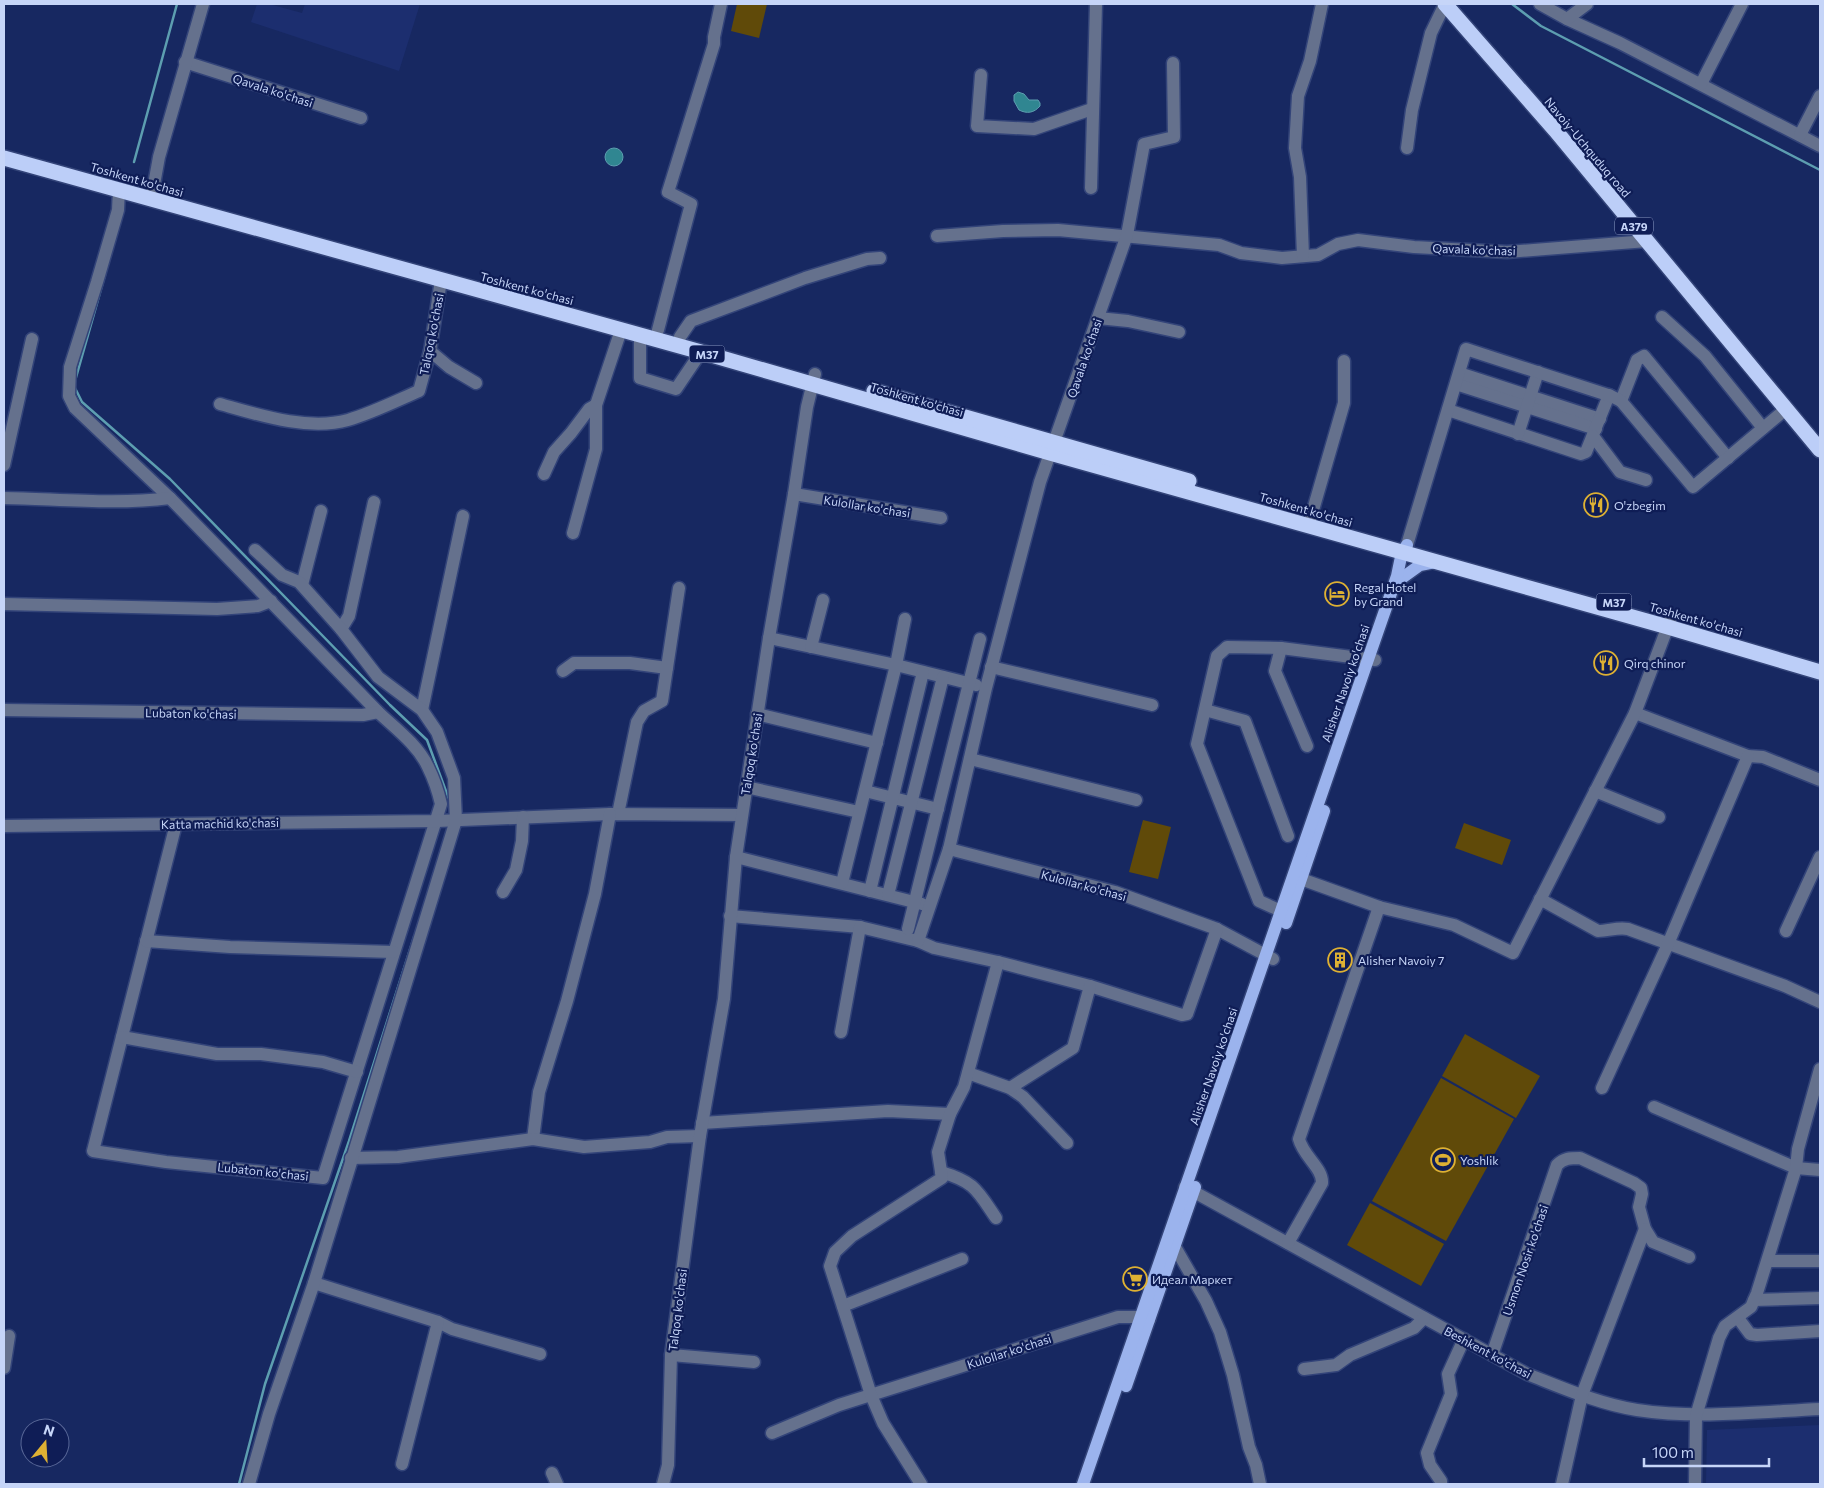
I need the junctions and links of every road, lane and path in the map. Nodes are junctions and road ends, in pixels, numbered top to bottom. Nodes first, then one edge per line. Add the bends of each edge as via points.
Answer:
1 (203, 4) edge
2 (721, 4) edge
3 (1096, 4) edge
4 (1322, 4) edge
5 (1445, 4) edge
6 (1540, 4) edge
7 (1587, 4) edge
8 (1742, 4) edge
9 (1567, 20) junction
10 (185, 62) junction
11 (1173, 63) dead end
12 (982, 75) dead end
13 (1701, 84) junction
14 (1820, 96) edge
15 (1092, 110) junction
16 (361, 118) dead end
17 (1800, 135) junction
18 (1820, 146) edge
19 (4, 148) edge
20 (1407, 148) dead end
21 (4, 158) edge
22 (1091, 188) dead end
23 (119, 189) junction
24 (153, 190) junction
25 (1127, 235) junction
26 (937, 236) dead end
27 (1647, 241) junction
28 (1303, 256) junction
29 (880, 258) dead end
30 (441, 280) junction
31 (1662, 317) dead end
32 (1098, 318) junction
33 (621, 330) junction
34 (658, 330) junction
35 (1179, 332) dead end
36 (640, 336) junction
37 (680, 337) junction
38 (32, 338) dead end
39 (430, 351) junction
40 (701, 352) junction
41 (1344, 361) dead end
42 (1538, 372) junction
43 (1457, 378) junction
44 (813, 379) junction
45 (476, 383) dead end
46 (1609, 395) junction
47 (1529, 401) junction
48 (1621, 401) junction
49 (220, 404) dead end
50 (596, 405) junction
51 (1786, 409) junction
52 (1448, 410) junction
53 (1596, 428) junction
54 (1763, 428) junction
55 (1518, 434) junction
56 (1052, 448) junction
57 (1820, 450) edge
58 (1728, 458) junction
59 (4, 465) edge
60 (544, 474) dead end
61 (1646, 480) dead end
62 (794, 494) junction
63 (4, 498) edge
64 (170, 498) junction
65 (374, 502) dead end
66 (321, 511) dead end
67 (463, 516) dead end
68 (1311, 517) junction
69 (940, 518) dead end
70 (573, 534) dead end
71 (1378, 545) junction
72 (254, 550) dead end
73 (1406, 550) junction
74 (1435, 562) junction
75 (1400, 577) junction
76 (302, 585) junction
77 (679, 588) dead end
78 (823, 600) dead end
79 (271, 601) junction
80 (4, 604) edge
81 (905, 619) dead end
82 (1670, 622) junction
83 (341, 629) junction
84 (768, 638) junction
85 (980, 639) dead end
86 (811, 647) junction
87 (1281, 648) junction
88 (1372, 659) junction
89 (1820, 661) edge
90 (896, 665) junction
91 (991, 667) junction
92 (667, 668) junction
93 (563, 671) dead end
94 (923, 672) junction
95 (1820, 672) edge
96 (943, 677) junction
97 (969, 684) junction
98 (986, 688) junction
99 (1152, 705) dead end
100 (4, 710) edge
101 (422, 710) junction
102 (1205, 710) junction
103 (378, 712) junction
104 (1635, 713) junction
105 (757, 714) junction
106 (877, 743) junction
107 (1307, 746) dead end
108 (1748, 756) junction
109 (970, 758) junction
110 (1820, 780) edge
111 (746, 787) junction
112 (865, 791) junction
113 (1595, 791) junction
114 (892, 798) junction
115 (1136, 800) dead end
116 (911, 802) junction
117 (938, 810) junction
118 (859, 812) junction
119 (614, 814) junction
120 (742, 815) junction
121 (523, 817) junction
122 (1658, 817) dead end
123 (456, 820) junction
124 (437, 821) junction
125 (176, 824) junction
126 (4, 826) edge
127 (1288, 836) dead end
128 (948, 849) junction
129 (736, 857) junction
130 (1820, 857) edge
131 (1301, 879) junction
132 (842, 884) junction
133 (870, 890) junction
134 (503, 892) dead end
135 (888, 895) junction
136 (1540, 899) junction
137 (915, 902) junction
138 (930, 906) junction
139 (1379, 907) junction
140 (1281, 911) junction
141 (730, 916) junction
142 (860, 927) junction
143 (908, 929) dead end
144 (1217, 929) junction
145 (1786, 931) dead end
146 (146, 941) junction
147 (918, 941) junction
148 (1668, 944) junction
149 (394, 952) junction
150 (1269, 958) junction
151 (998, 962) junction
152 (1090, 986) junction
153 (1820, 1002) edge
154 (841, 1032) dead end
155 (122, 1036) junction
156 (1820, 1069) edge
157 (357, 1072) junction
158 (968, 1073) junction
159 (1010, 1088) junction
160 (1602, 1088) dead end
161 (1654, 1107) dead end
162 (950, 1114) junction
163 (702, 1123) junction
164 (700, 1136) junction
165 (532, 1139) junction
166 (1067, 1143) dead end
167 (351, 1158) junction
168 (1796, 1168) junction
169 (1820, 1170) edge
170 (941, 1172) junction
171 (1189, 1189) junction
172 (996, 1218) dead end
173 (1645, 1229) junction
174 (1172, 1241) junction
175 (1288, 1242) junction
176 (1689, 1258) dead end
177 (962, 1259) dead end
178 (1768, 1261) junction
179 (1820, 1261) edge
180 (314, 1283) junction
181 (1820, 1298) edge
182 (1754, 1300) junction
183 (842, 1306) junction
184 (1145, 1318) junction
185 (1424, 1318) junction
186 (1738, 1318) junction
187 (438, 1322) junction
188 (1820, 1331) edge
189 (9, 1336) dead end
190 (1464, 1339) junction
191 (540, 1354) dead end
192 (670, 1355) junction
193 (1492, 1355) junction
194 (754, 1362) dead end
195 (4, 1368) edge
196 (1304, 1368) dead end
197 (871, 1395) junction
198 (1582, 1396) junction
199 (1820, 1409) edge
200 (1696, 1416) junction
201 (772, 1433) dead end
202 (402, 1464) dead end
203 (249, 1484) edge
204 (663, 1484) edge
205 (921, 1484) edge
206 (1083, 1484) edge
207 (1092, 1484) edge
208 (1260, 1484) edge
209 (1441, 1484) edge
210 (1562, 1484) edge
211 (1695, 1484) edge

1 - 10 street
2 - 34 street via 714,44 668,192 691,204
3 - 15 street
4 - 28 street via 1310,61 1298,96 1294,148 1300,177
5 - 20 street via 1431,33 1412,110
5 - 27 highway, Navoiy-Uchquduq road / A379
6 - 9 street
7 - 9 street
8 - 13 street
9 - 13 street
10 - 16 street, Qavala ko'chasi
10 - 24 street
11 - 25 street via 1174,137 1144,144
12 - 15 street via 977,126 1034,129
13 - 17 street
14 - 17 street
15 - 22 street
17 - 18 street
19 - 24 highway, Toshkent ko'chasi / M37
21 - 23 highway, Toshkent ko'chasi / M37
23 - 30 highway, Toshkent ko'chasi / M37
23 - 64 street, Lubaton ko'chasi via 116,219 70,367 69,396 75,408
24 - 34 highway, Toshkent ko'chasi / M37
25 - 26 street, Qavala ko'chasi via 1003,230
25 - 28 street, Qavala ko'chasi via 1219,245 1240,253 1282,258
25 - 32 street, Qavala ko'chasi
27 - 28 street, Qavala ko'chasi via 1507,252 1358,240 1338,244 1318,255
27 - 51 highway, Navoiy-Uchquduq road / A379
29 - 37 street via 805,278 691,321
30 - 33 highway, Toshkent ko'chasi / M37
30 - 39 street, Talqoq ko'chasi
31 - 54 street via 1705,356
32 - 35 street
32 - 56 street, Qavala ko'chasi
33 - 36 highway, Toshkent ko'chasi / M37
33 - 50 street
34 - 37 highway, Toshkent ko'chasi / M37
36 - 40 highway, Toshkent ko'chasi / M37
36 - 40 street via 640,378 676,389
37 - 44 highway, Toshkent ko'chasi / M37
38 - 59 street
39 - 45 street
39 - 49 street, Talqoq ko'chasi via 419,391 347,420 311,424 262,416
40 - 44 highway, Toshkent ko'chasi / M37
41 - 68 street via 1344,403
42 - 43 street via 1466,348
42 - 46 street
42 - 47 street
43 - 47 street
43 - 52 street
44 - 56 highway, Toshkent ko'chasi / M37
44 - 62 street, Talqoq ko'chasi
46 - 48 street
46 - 53 street
47 - 53 street
47 - 55 street
48 - 58 street via 1694,487
48 - 58 street via 1637,360 1644,356
50 - 60 street via 554,452
50 - 70 street via 596,449
51 - 54 street
51 - 57 highway, Navoiy-Uchquduq road / A379
52 - 55 street
52 - 73 street
53 - 55 street via 1586,452 1580,454
53 - 61 street via 1620,472
54 - 58 street
56 - 68 highway, Toshkent ko'chasi / M37
56 - 71 highway, Toshkent ko'chasi / M37
56 - 91 street
62 - 69 street, Kulollar ko'chasi
62 - 84 street, Talqoq ko'chasi
63 - 64 street via 121,501
64 - 79 street, Lubaton ko'chasi
65 - 83 street via 349,616
66 - 76 street
67 - 101 street
68 - 73 highway, Toshkent ko'chasi / M37
71 - 73 highway, Toshkent ko'chasi / M37
71 - 75 main road via 1389,556
72 - 76 street via 282,575
73 - 74 highway, Toshkent ko'chasi / M37
73 - 75 main road, Alisher Navoiy ko'chasi
73 - 82 highway, Toshkent ko'chasi / M37
74 - 75 main road via 1420,565
74 - 82 highway, Toshkent ko'chasi / M37
75 - 88 main road, Alisher Navoiy ko'chasi
76 - 83 street
77 - 92 street
78 - 86 street
79 - 80 street via 258,606 217,609
79 - 103 street, Lubaton ko'chasi
81 - 90 street
82 - 89 highway, Toshkent ko'chasi / M37
82 - 95 highway, Toshkent ko'chasi / M37
82 - 104 street
83 - 101 street via 378,677
84 - 86 street
84 - 105 street, Talqoq ko'chasi
85 - 97 street
86 - 90 street
87 - 88 street
87 - 102 street via 1227,647 1218,656
87 - 107 street via 1275,671
88 - 131 main road, Alisher Navoiy ko'chasi
88 - 140 main road, Alisher Navoiy ko'chasi
90 - 94 street
90 - 106 street
91 - 98 street
91 - 99 street
92 - 93 street via 630,663 574,663
92 - 119 street via 662,700 644,711 637,722
94 - 96 street
94 - 114 street
96 - 97 street
96 - 116 street
97 - 98 street
97 - 117 street
98 - 109 street
100 - 103 street, Lubaton ko'chasi via 354,715
101 - 123 street via 437,732 454,778
102 - 127 street via 1245,721
102 - 140 street via 1197,744 1259,901
103 - 124 street, Lubaton ko'chasi via 428,765 441,804
104 - 108 street
104 - 113 street
105 - 106 street
105 - 111 street, Talqoq ko'chasi
106 - 112 street
108 - 110 street via 1763,757
108 - 148 street
109 - 115 street
109 - 128 street
111 - 118 street
111 - 120 street, Talqoq ko'chasi
112 - 114 street
112 - 118 street
113 - 122 street
113 - 136 street
114 - 116 street
114 - 133 street
116 - 117 street
116 - 135 street
117 - 137 street
118 - 132 street
119 - 120 street, Katta machid ko'chasi
119 - 121 street, Katta machid ko'chasi
119 - 165 street via 567,1001 539,1092
120 - 129 street, Talqoq ko'chasi
121 - 123 street, Katta machid ko'chasi
121 - 134 street via 516,870
123 - 124 street, Katta machid ko'chasi
123 - 167 street
124 - 125 street, Katta machid ko'chasi
124 - 149 street, Lubaton ko'chasi
125 - 126 street, Katta machid ko'chasi
125 - 146 street
128 - 138 street
128 - 144 street, Kulollar ko'chasi via 1115,892
129 - 132 street
129 - 141 street, Talqoq ko'chasi
130 - 145 street
131 - 139 street
131 - 150 main road, Alisher Navoiy ko'chasi
132 - 133 street
133 - 135 street
135 - 137 street
136 - 139 street via 1513,953 1454,926
136 - 148 street via 1598,931 1618,927
137 - 138 street
137 - 143 street
138 - 147 street
139 - 175 street via 1299,1139 1302,1149 1319,1171 1322,1183
140 - 150 main road, Alisher Navoiy ko'chasi
141 - 142 street
141 - 163 street, Talqoq ko'chasi via 724,999
142 - 147 street
142 - 154 street
144 - 150 street, Kulollar ko'chasi
144 - 152 street via 1188,1014 1182,1015
146 - 149 street
146 - 155 street
147 - 151 street via 934,948
148 - 153 street
148 - 160 street
149 - 157 street, Lubaton ko'chasi
150 - 171 main road, Alisher Navoiy ko'chasi
151 - 152 street
151 - 158 street
152 - 159 street via 1073,1048
155 - 157 street via 217,1054 261,1054 323,1062
155 - 157 street, Lubaton ko'chasi via 93,1151 322,1178
156 - 168 street via 1798,1149
158 - 159 street
158 - 162 street
159 - 166 street via 1023,1097
161 - 168 street
162 - 163 street via 888,1111
162 - 170 street via 938,1152
163 - 164 street, Talqoq ko'chasi
164 - 165 street via 584,1147
164 - 192 street, Talqoq ko'chasi
165 - 167 street via 398,1156
167 - 180 street
168 - 169 street
168 - 178 street
170 - 172 street via 960,1177 974,1186
170 - 183 street via 942,1178 852,1236 835,1252 830,1266
171 - 174 main road, Alisher Navoiy ko'chasi
171 - 175 street, Beshkent ko'chasi
173 - 176 street via 1653,1242
173 - 193 street, Usmon Nosir ko'chasi via 1639,1208 1641,1188 1580,1158 1562,1160
173 - 198 street
174 - 184 main road, Alisher Navoiy ko'chasi
174 - 208 street via 1220,1332
175 - 185 street, Beshkent ko'chasi
177 - 183 street
178 - 179 street
178 - 182 street
180 - 187 street
180 - 203 street via 269,1414
181 - 182 street
182 - 186 street
183 - 197 street
184 - 197 street, Kulollar ko'chasi via 1118,1317
184 - 206 main road, Alisher Navoiy ko'chasi
184 - 207 main road, Alisher Navoiy ko'chasi
185 - 190 street, Beshkent ko'chasi
185 - 196 street via 1414,1328 1350,1355 1336,1366
186 - 188 street via 1750,1334
186 - 200 street via 1725,1326 1718,1338
187 - 191 street
187 - 202 street
189 - 195 street
190 - 193 street, Beshkent ko'chasi
190 - 209 street via 1448,1374 1450,1394 1427,1453
192 - 194 street
192 - 204 street, Talqoq ko'chasi via 668,1465
193 - 198 street, Beshkent ko'chasi via 1527,1374
197 - 201 street, Kulollar ko'chasi
197 - 205 street via 883,1423
198 - 200 street, Beshkent ko'chasi via 1635,1410
198 - 210 street
199 - 200 street, Beshkent ko'chasi
200 - 211 street

